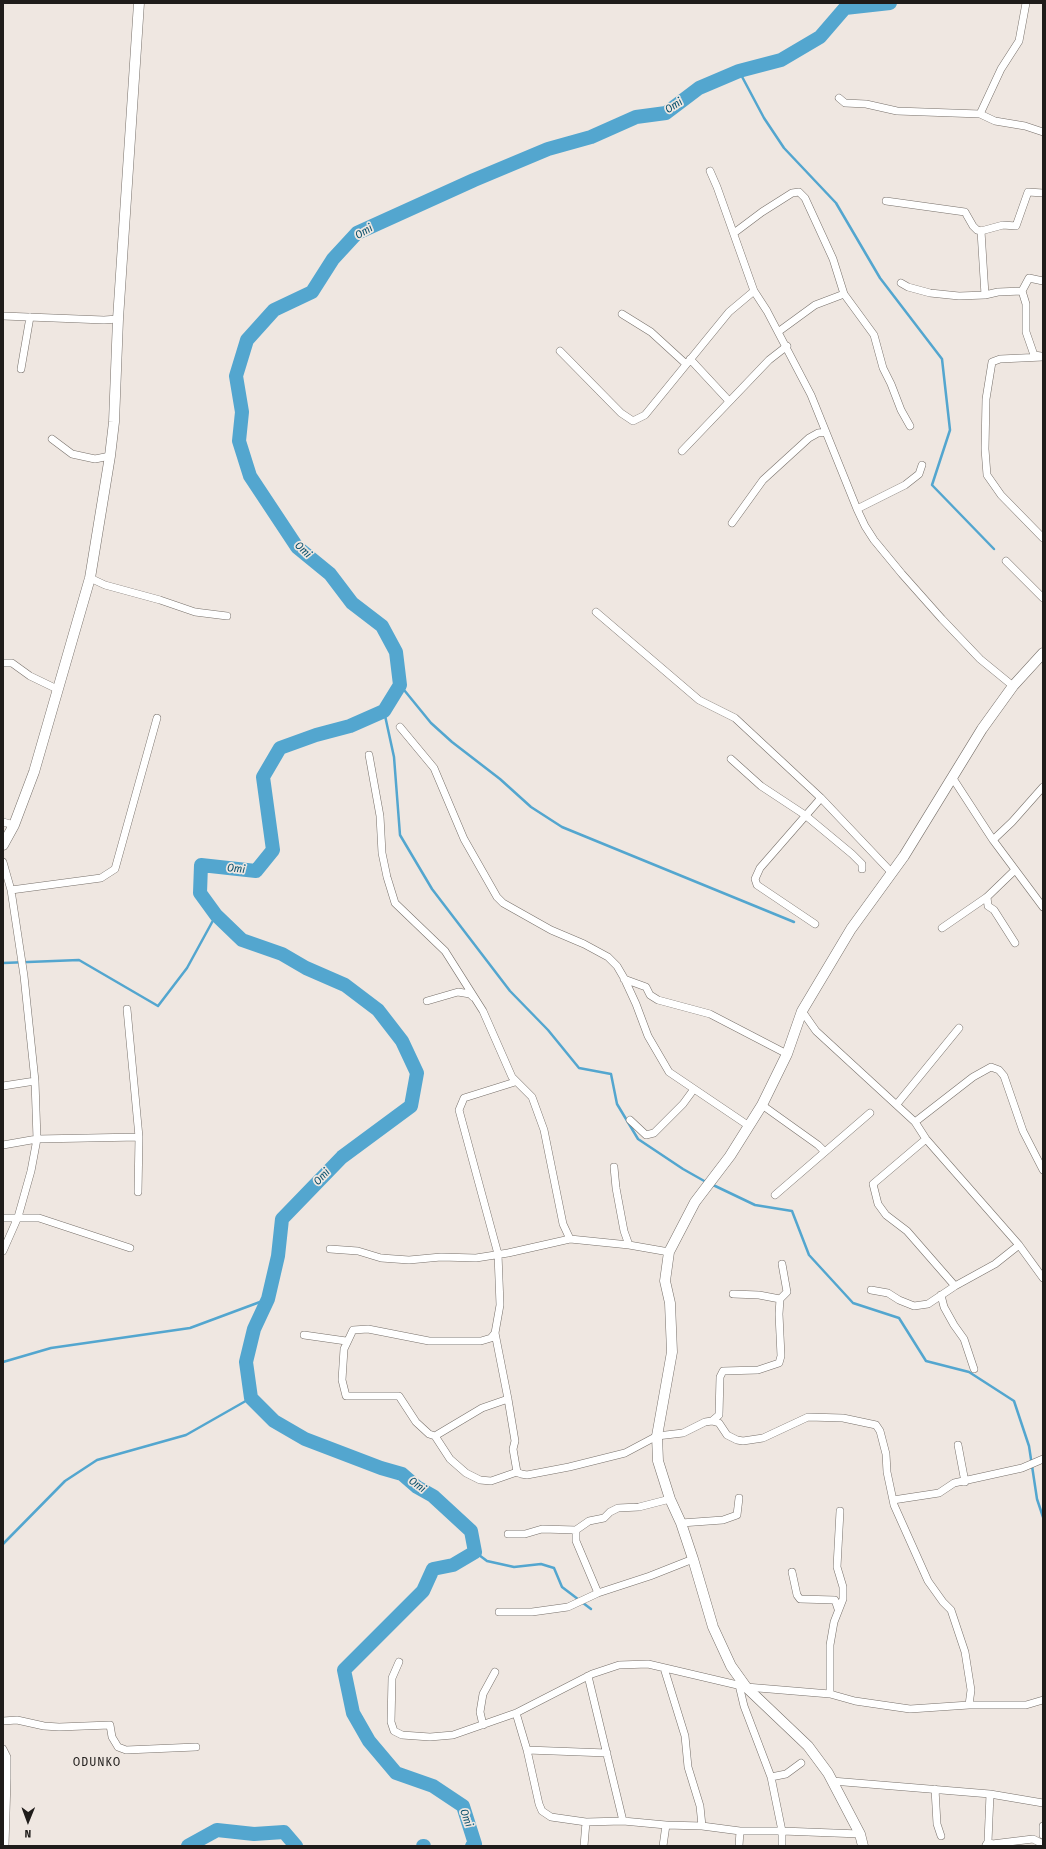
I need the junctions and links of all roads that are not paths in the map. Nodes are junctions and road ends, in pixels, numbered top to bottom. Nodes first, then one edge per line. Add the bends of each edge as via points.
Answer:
1 (139, 3) edge
2 (1026, 3) edge
3 (839, 98) dead end
4 (980, 114) junction
5 (1043, 132) edge
6 (710, 171) dead end
7 (1043, 193) edge
8 (886, 201) dead end
9 (981, 230) junction
10 (734, 233) junction
11 (1043, 281) edge
12 (901, 283) dead end
13 (754, 291) junction
14 (1022, 291) junction
15 (844, 294) junction
16 (986, 295) junction
17 (622, 314) dead end
18 (3, 316) edge
19 (30, 317) junction
20 (118, 319) junction
21 (778, 332) junction
22 (787, 346) junction
23 (560, 351) dead end
24 (1043, 356) edge
25 (688, 361) junction
26 (21, 369) dead end
27 (729, 401) junction
28 (910, 426) dead end
29 (826, 432) junction
30 (52, 439) dead end
31 (682, 451) dead end
32 (110, 456) junction
33 (922, 465) dead end
34 (857, 509) junction
35 (732, 523) dead end
36 (1043, 538) edge
37 (1006, 561) dead end
38 (90, 578) junction
39 (1043, 598) edge
40 (596, 612) dead end
41 (227, 616) dead end
42 (1043, 654) edge
43 (3, 663) edge
44 (1013, 686) junction
45 (57, 689) junction
46 (157, 718) dead end
47 (400, 727) dead end
48 (369, 755) dead end
49 (731, 759) dead end
50 (952, 777) junction
51 (1043, 787) edge
52 (821, 798) junction
53 (805, 815) junction
54 (3, 822) edge
55 (14, 825) junction
56 (993, 840) junction
57 (3, 845) edge
58 (3, 862) edge
59 (862, 869) dead end
60 (1015, 870) junction
61 (892, 873) junction
62 (11, 890) junction
63 (987, 897) junction
64 (1043, 906) edge
65 (815, 924) dead end
66 (942, 928) dead end
67 (1015, 943) dead end
68 (624, 978) junction
69 (476, 1000) junction
70 (427, 1002) dead end
71 (127, 1010) dead end
72 (802, 1011) junction
73 (959, 1028) dead end
74 (787, 1054) junction
75 (35, 1081) junction
76 (515, 1082) junction
77 (3, 1086) edge
78 (694, 1089) junction
79 (897, 1104) junction
80 (762, 1105) junction
81 (870, 1113) dead end
82 (630, 1120) dead end
83 (915, 1122) junction
84 (749, 1126) junction
85 (139, 1137) junction
86 (37, 1139) junction
87 (926, 1139) junction
88 (3, 1145) edge
89 (826, 1152) junction
90 (614, 1167) dead end
91 (1043, 1170) edge
92 (138, 1192) dead end
93 (775, 1195) dead end
94 (18, 1217) junction
95 (3, 1218) edge
96 (570, 1239) junction
97 (629, 1245) junction
98 (1019, 1245) junction
99 (130, 1248) dead end
100 (330, 1249) dead end
101 (3, 1252) edge
102 (669, 1252) junction
103 (498, 1254) junction
104 (782, 1264) dead end
105 (1043, 1278) edge
106 (955, 1286) junction
107 (871, 1290) dead end
108 (733, 1294) dead end
109 (941, 1295) junction
110 (780, 1299) junction
111 (494, 1333) junction
112 (304, 1335) dead end
113 (346, 1341) junction
114 (974, 1369) dead end
115 (508, 1398) junction
116 (712, 1421) junction
117 (435, 1436) junction
118 (657, 1436) junction
119 (958, 1445) dead end
120 (1043, 1458) edge
121 (517, 1472) junction
122 (964, 1482) junction
123 (670, 1498) junction
124 (739, 1498) dead end
125 (893, 1500) junction
126 (840, 1511) dead end
127 (681, 1522) junction
128 (576, 1530) junction
129 (508, 1534) dead end
130 (693, 1559) junction
131 (792, 1572) dead end
132 (598, 1593) junction
133 (838, 1609) junction
134 (499, 1612) dead end
135 (399, 1662) dead end
136 (664, 1668) junction
137 (495, 1672) dead end
138 (588, 1676) junction
139 (743, 1686) junction
140 (830, 1694) junction
141 (1043, 1700) edge
142 (970, 1705) junction
143 (516, 1713) junction
144 (3, 1721) edge
145 (483, 1725) junction
146 (196, 1747) dead end
147 (3, 1749) edge
148 (527, 1750) junction
149 (607, 1754) junction
150 (801, 1763) dead end
151 (771, 1777) junction
152 (832, 1781) junction
153 (935, 1789) junction
154 (990, 1794) junction
155 (1043, 1803) edge
156 (5, 1815) edge
157 (586, 1822) junction
158 (623, 1822) junction
159 (666, 1825) junction
160 (702, 1826) junction
161 (1043, 1826) edge
162 (740, 1831) junction
163 (782, 1831) junction
164 (860, 1834) junction
165 (1043, 1835) edge
166 (941, 1836) dead end
167 (986, 1844) edge
168 (1043, 1844) edge
169 (5, 1846) edge
170 (584, 1846) edge
171 (664, 1846) edge
172 (739, 1846) edge
173 (782, 1846) edge
174 (863, 1846) edge

1 - 20 street
2 - 4 street via 1019,41 1001,69
3 - 4 street via 845,103 866,104 898,111
4 - 5 street via 995,121
6 - 10 street
7 - 9 street via 1028,192 1016,226 1003,225
8 - 9 street via 965,212 973,226
9 - 16 street
10 - 13 street
10 - 15 street via 792,193 799,192 805,198 833,260
11 - 14 street via 1029,278
12 - 16 street via 930,293
13 - 21 street
13 - 25 street via 729,312
14 - 16 street
14 - 24 street via 1026,304 1026,332 1029,342 1034,355
15 - 21 street via 815,306
15 - 28 street via 874,335 883,368 898,405
17 - 25 street via 651,332
18 - 19 street
19 - 20 street
19 - 26 street
20 - 32 street via 114,422
21 - 22 street
22 - 27 street via 769,360
22 - 29 street
23 - 25 street via 620,413 633,421 645,415
24 - 36 street via 1000,359 992,362 986,399 985,450 987,476 1001,495
25 - 27 street
27 - 31 street
29 - 34 street
29 - 35 street via 809,438 763,480
30 - 32 street via 72,454 95,459
32 - 38 street
33 - 34 street via 919,474 905,485
34 - 44 street via 874,540 916,591 980,659
37 - 39 street
38 - 41 street via 105,585 196,612
38 - 45 street
40 - 52 street via 699,700 735,718
42 - 44 street
43 - 45 street via 12,664
44 - 50 street
45 - 55 street via 48,726
46 - 62 street via 115,869 101,878
47 - 68 street via 434,768 464,839 497,897 551,930 608,957
48 - 69 street via 380,816 382,853 395,903 445,951
49 - 53 street via 760,786
50 - 56 street
50 - 61 street
51 - 56 street
52 - 53 street
52 - 61 street
53 - 59 street via 852,854 862,864
53 - 65 street via 760,868 755,878 757,885
54 - 55 street
55 - 57 street
56 - 60 street
58 - 62 street
60 - 63 street
60 - 64 street
61 - 72 street via 851,929
62 - 75 street via 24,976
63 - 66 street
63 - 67 street via 988,906 994,910
68 - 74 street via 646,987 650,995 658,1000 710,1014
68 - 78 street via 648,1036 663,1064 677,1079
69 - 70 street via 470,994 458,992
69 - 76 street
71 - 85 street
72 - 74 street
72 - 79 street via 816,1031
73 - 79 street
74 - 80 street
75 - 77 street
75 - 86 street
76 - 96 street via 532,1097 544,1130 563,1224
76 - 103 street via 464,1098 459,1110
78 - 82 street via 654,1133 646,1135
78 - 84 street
79 - 83 street
80 - 84 street
80 - 89 street
81 - 89 street
83 - 87 street
83 - 91 street via 973,1077 991,1067 999,1070 1004,1076 1023,1131
84 - 102 street via 695,1202
85 - 86 street
85 - 92 street
86 - 88 street
86 - 94 street
87 - 98 street
87 - 106 street via 873,1184 878,1204 886,1215 907,1231
89 - 93 street
90 - 97 street via 624,1231
94 - 95 street
94 - 99 street via 40,1218
94 - 101 street
96 - 97 street
96 - 103 street
97 - 102 street
98 - 105 street
98 - 106 street via 995,1264
100 - 103 street via 409,1260 441,1257 476,1258
102 - 118 street via 665,1281 670,1303 672,1352
103 - 111 street via 500,1306
104 - 110 street via 787,1292
106 - 109 street
107 - 109 street via 888,1293 914,1306 928,1304
108 - 110 street
109 - 114 street via 950,1319 964,1339
110 - 116 street via 779,1363 758,1370 723,1371 720,1376 719,1414
111 - 113 street via 491,1338 481,1341 429,1341 368,1330 353,1330
111 - 115 street
112 - 113 street
113 - 117 street via 342,1380 346,1396 399,1396 416,1422
115 - 117 street via 482,1408
115 - 121 street
116 - 118 street via 683,1433
116 - 125 street via 719,1423 727,1435 743,1441 763,1438 808,1417 843,1418 876,1425 886,1454
117 - 121 street via 450,1460 480,1480 491,1481
118 - 121 street via 624,1453 527,1475
118 - 123 street via 658,1461
119 - 122 street
120 - 122 street via 1022,1468
122 - 125 street via 954,1482 939,1493
123 - 127 street
123 - 128 street via 639,1507 618,1508 604,1518 589,1521
124 - 127 street via 737,1515 723,1520
125 - 142 street via 928,1581 951,1610 965,1652 971,1690
126 - 133 street via 837,1567 843,1588 843,1599
127 - 130 street
128 - 129 street via 542,1529 525,1534
128 - 132 street via 576,1541
130 - 132 street
130 - 139 street via 713,1627
131 - 133 street via 800,1599 835,1600
132 - 134 street via 568,1607 532,1612
133 - 140 street via 830,1645
135 - 145 street via 392,1678 391,1722 394,1731 402,1735 430,1737 453,1735
136 - 138 street via 648,1664 619,1665
136 - 139 street
136 - 160 street via 685,1736 688,1767 700,1806
137 - 145 street via 483,1694 480,1712
138 - 143 street
138 - 149 street
139 - 140 street
139 - 151 street via 744,1706
139 - 152 street via 808,1746
140 - 142 street via 855,1701 910,1709
141 - 142 street via 1026,1705
143 - 145 street
143 - 148 street
144 - 146 street via 17,1720 59,1727 110,1725 112,1737 118,1747 126,1750
147 - 156 street via 7,1757
148 - 149 street
148 - 157 street via 542,1811 551,1817
149 - 158 street
150 - 151 street via 786,1774
151 - 163 street
152 - 153 street
152 - 164 street
153 - 154 street
153 - 166 street via 937,1824
154 - 155 street
154 - 167 street
156 - 169 street
157 - 158 street
157 - 170 street
158 - 159 street
159 - 160 street
159 - 171 street
160 - 162 street
161 - 165 street
162 - 163 street
162 - 172 street
163 - 164 street
163 - 173 street
164 - 174 street
167 - 168 street via 1033,1839

